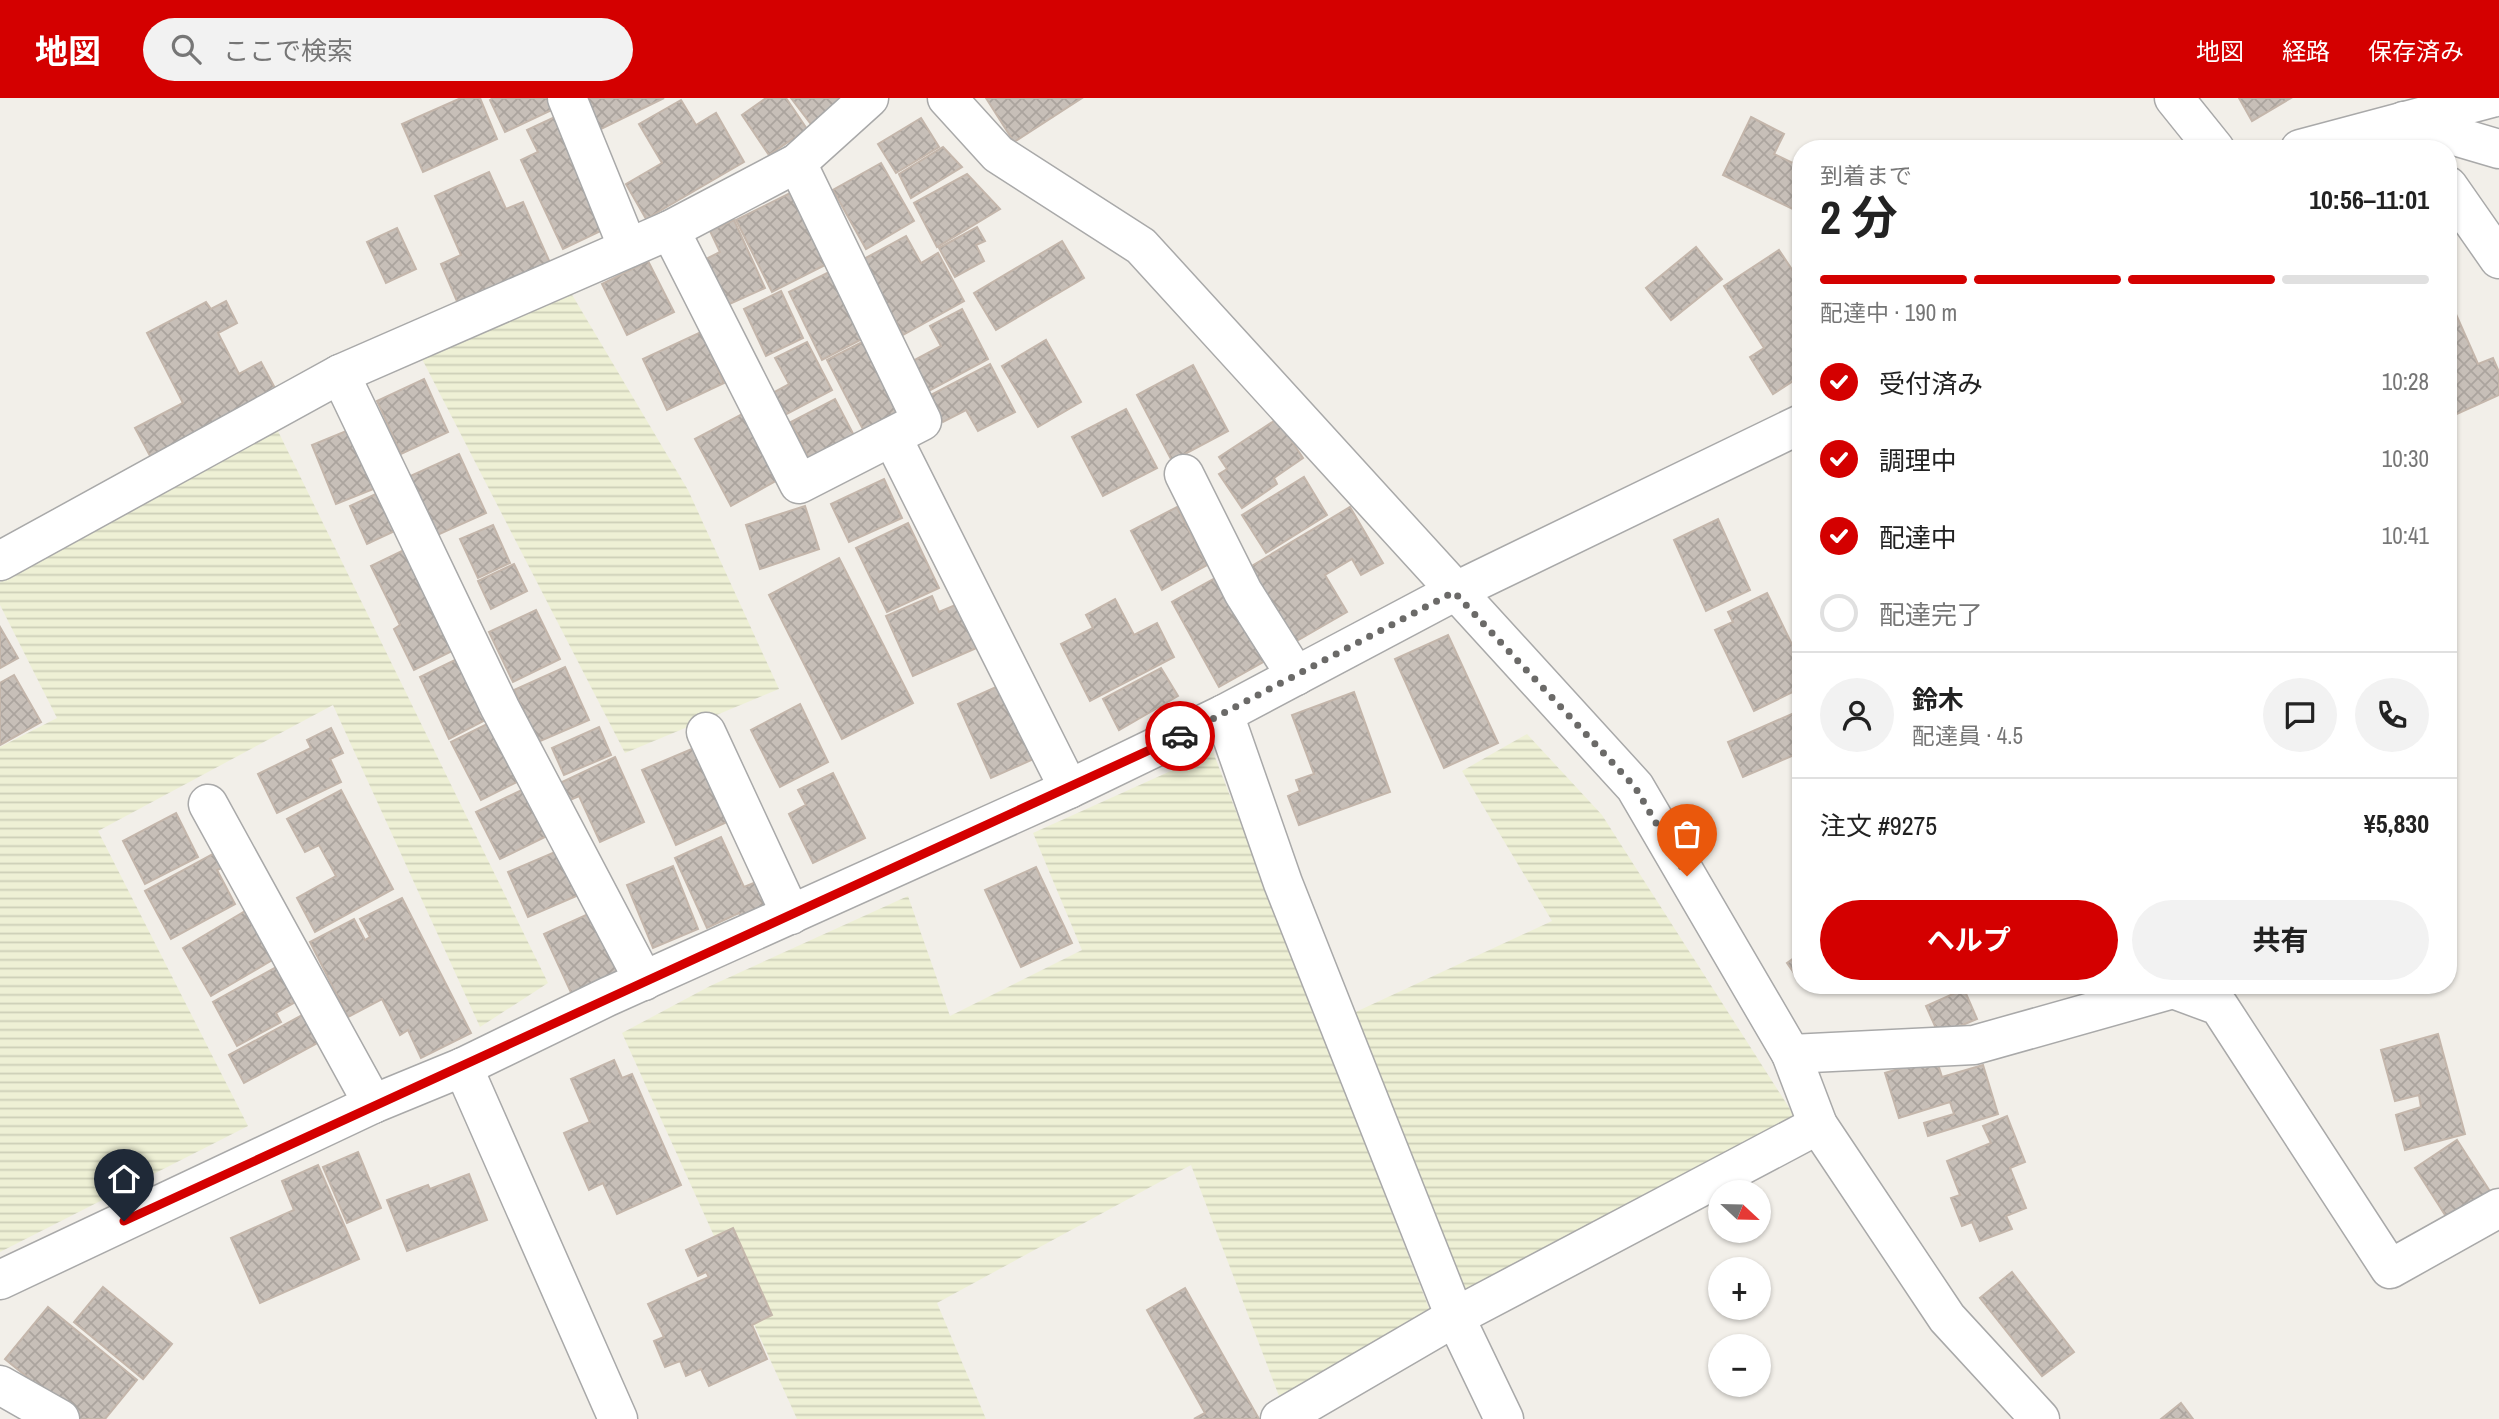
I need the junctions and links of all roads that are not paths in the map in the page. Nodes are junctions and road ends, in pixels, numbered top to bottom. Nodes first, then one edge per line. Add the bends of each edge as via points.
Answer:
1 (567, 98) edge
2 (869, 98) edge
3 (947, 98) edge
4 (2174, 98) edge
5 (2492, 98) edge
6 (2407, 122) edge
7 (2209, 140) edge
8 (2336, 140) edge
9 (2499, 149) edge
10 (797, 163) junction
11 (2457, 199) edge
12 (670, 230) junction
13 (628, 248) junction
14 (2499, 259) edge
15 (340, 374) junction
16 (1792, 428) edge
17 (893, 439) junction
18 (1184, 474) dead end
19 (0, 561) edge
20 (1454, 592) junction
21 (1296, 676) junction
22 (1224, 714) junction
23 (706, 732) dead end
24 (1069, 789) junction
25 (208, 804) dead end
26 (791, 915) junction
27 (644, 981) junction
28 (2148, 994) edge
29 (2189, 994) edge
30 (1791, 1054) junction
31 (463, 1067) junction
32 (373, 1104) junction
33 (1818, 1125) junction
34 (2499, 1208) edge
35 (0, 1280) edge
36 (1455, 1317) junction
37 (0, 1385) edge
38 (60, 1419) edge
39 (618, 1419) edge
40 (1280, 1419) edge
41 (1504, 1419) edge
42 (2040, 1419) edge

1 - 13 street
2 - 10 street
3 - 20 street via 998,154 1141,246
4 - 7 street
5 - 6 street
6 - 8 street
6 - 9 street
10 - 12 street
10 - 17 street via 922,421
11 - 14 street
12 - 13 street
12 - 17 street via 799,484
13 - 15 street
15 - 19 street
15 - 27 street via 500,708
16 - 20 street
17 - 24 street
18 - 21 street via 1242,593
20 - 21 street
20 - 30 street via 1635,787
21 - 22 street
22 - 24 street
22 - 36 street via 1283,883
23 - 26 street
24 - 26 street
25 - 32 street
26 - 27 street
27 - 31 street
28 - 30 street via 1974,1045
29 - 34 street via 2219,1006 2390,1269
30 - 33 street
31 - 32 street
31 - 39 street
32 - 35 street
33 - 36 street
33 - 42 street via 1947,1318
36 - 40 street
36 - 41 street
37 - 38 street

